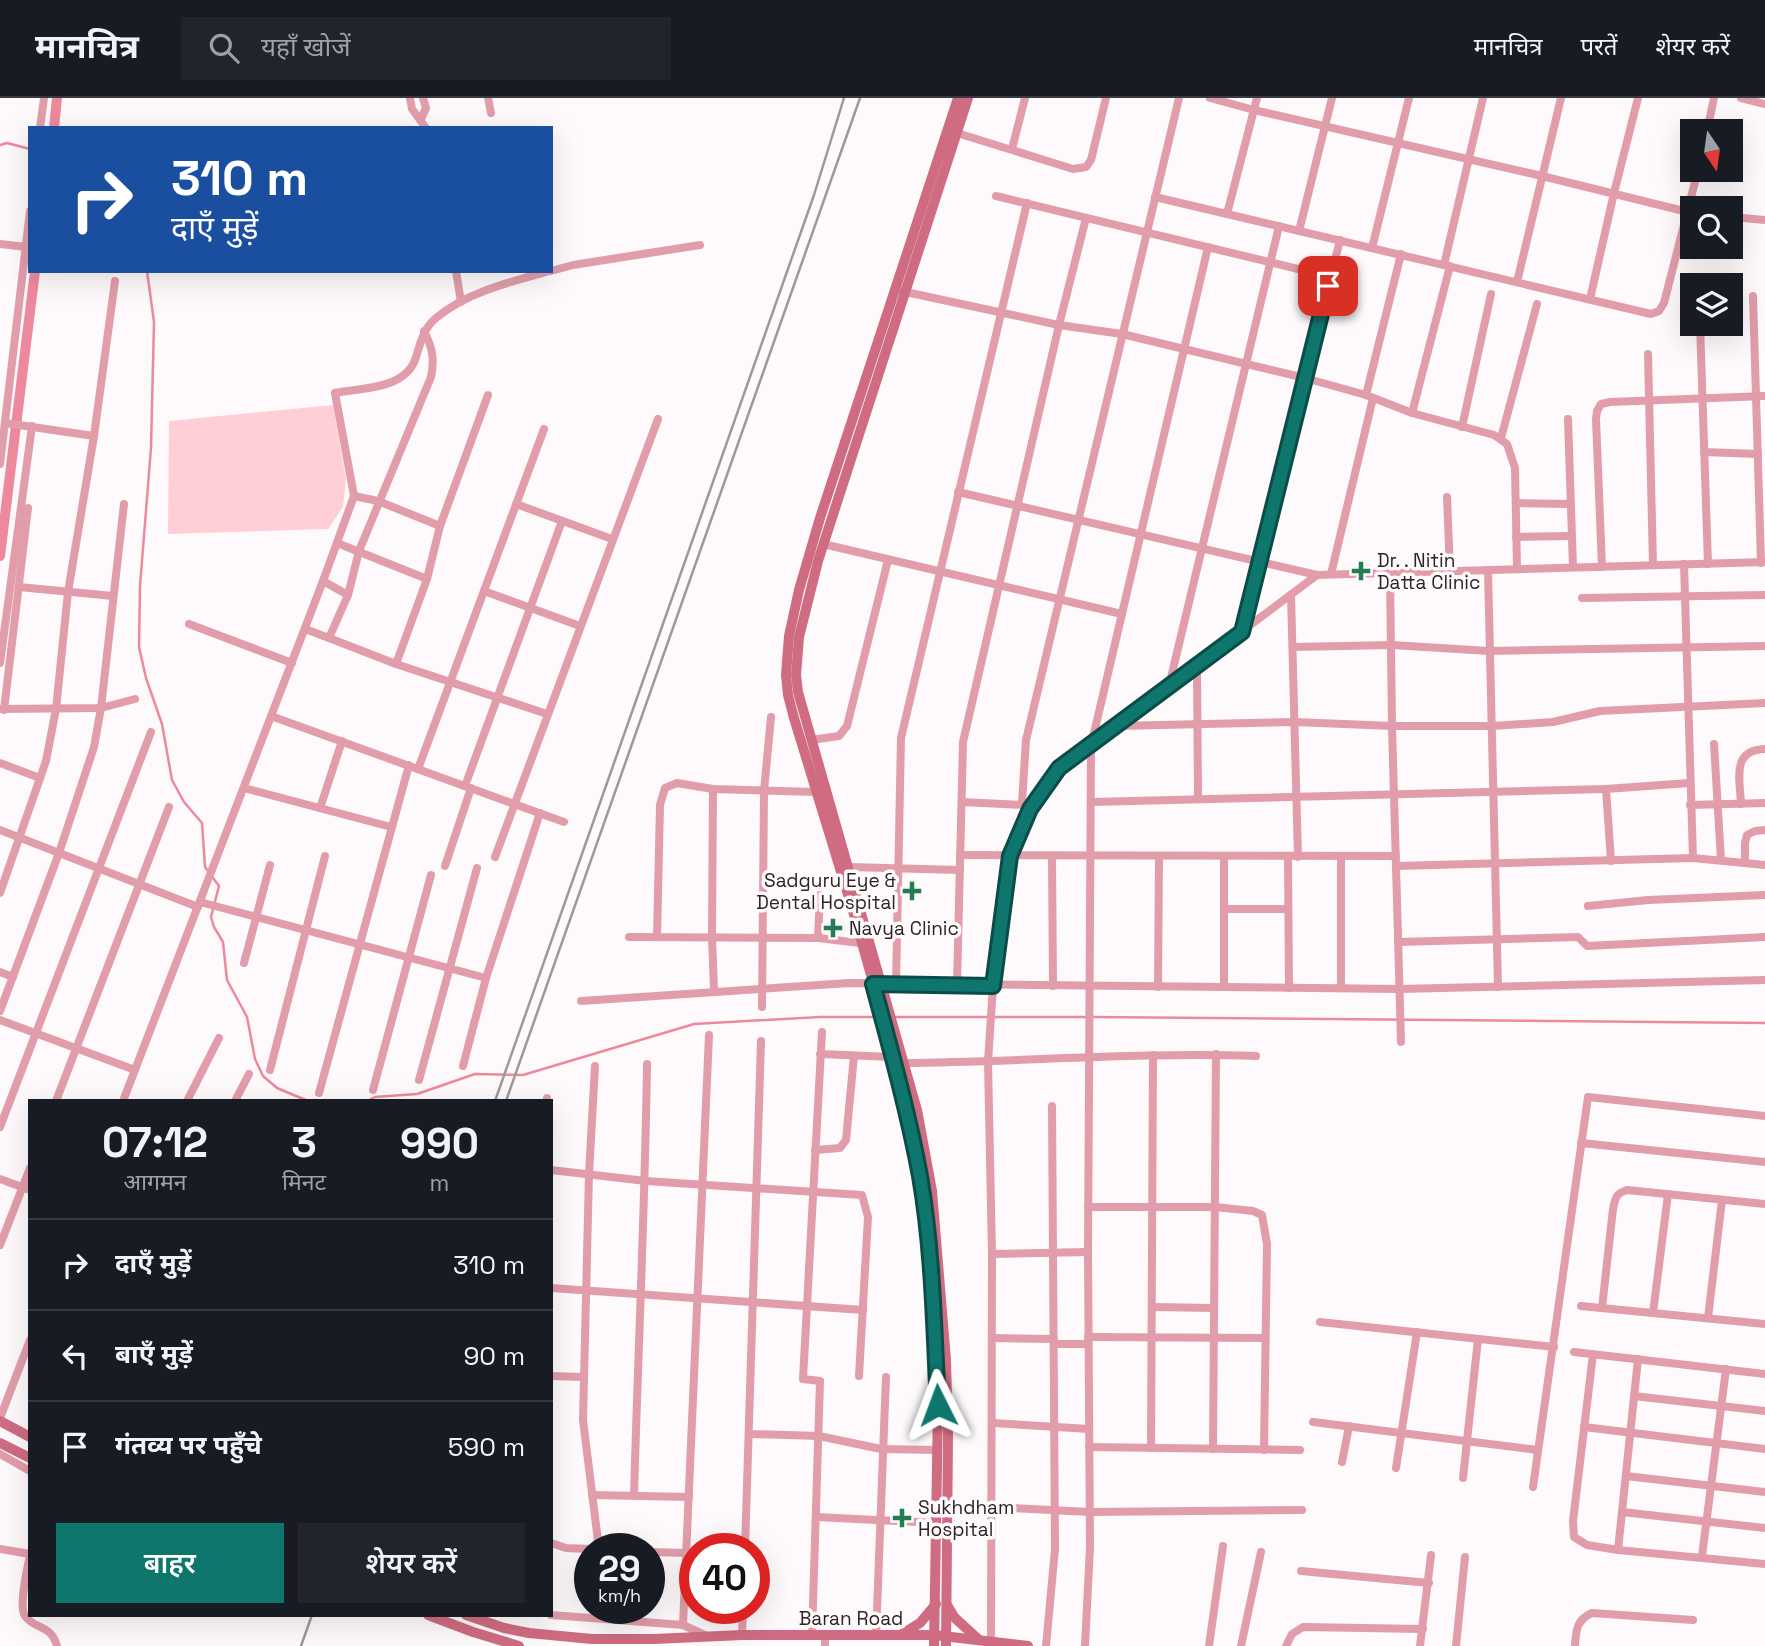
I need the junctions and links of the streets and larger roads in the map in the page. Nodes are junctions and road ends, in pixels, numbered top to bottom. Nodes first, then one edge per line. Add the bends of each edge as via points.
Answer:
1 (44, 98) edge
2 (410, 98) edge
3 (424, 98) edge
4 (488, 98) edge
5 (958, 98) edge
6 (968, 98) edge
7 (1025, 98) edge
8 (1106, 98) edge
9 (1180, 98) edge
10 (1210, 98) edge
11 (1257, 98) edge
12 (1332, 98) edge
13 (1409, 98) edge
14 (1483, 98) edge
15 (1561, 98) edge
16 (1639, 98) edge
17 (1714, 98) edge
18 (1741, 98) edge
19 (1765, 104) edge
20 (1254, 110) junction
21 (491, 113) dead end
22 (1710, 119) edge
23 (423, 123) edge
24 (40, 126) edge
25 (1326, 126) junction
26 (957, 133) junction
27 (1398, 143) junction
28 (1012, 149) junction
29 (1467, 159) junction
30 (1542, 176) junction
31 (1614, 193) junction
32 (996, 196) dead end
33 (1155, 197) junction
34 (1027, 203) junction
35 (1680, 210) edge
36 (1227, 214) junction
37 (1086, 218) junction
38 (1743, 218) edge
39 (1765, 220) edge
40 (1279, 226) junction
41 (28, 229) edge
42 (1299, 231) junction
43 (1146, 232) junction
44 (1340, 240) junction
45 (0, 244) edge
46 (700, 245) dead end
47 (26, 247) junction
48 (1208, 247) junction
49 (1372, 248) junction
50 (1680, 248) edge
51 (1401, 254) junction
52 (1270, 262) junction
53 (1448, 265) junction
54 (1298, 269) dead end
55 (553, 270) edge
56 (456, 273) edge
57 (544, 273) edge
58 (115, 281) dead end
59 (1517, 282) junction
60 (900, 291) junction
61 (1491, 294) dead end
62 (1753, 296) dead end
63 (1591, 299) junction
64 (461, 302) junction
65 (1537, 304) dead end
66 (1000, 312) junction
67 (1059, 325) junction
68 (424, 331) junction
69 (1122, 334) junction
70 (1700, 336) edge
71 (1183, 349) junction
72 (1648, 354) dead end
73 (1245, 364) junction
74 (1306, 378) junction
75 (488, 395) dead end
76 (1369, 396) junction
77 (1761, 396) edge
78 (1702, 398) junction
79 (1649, 400) junction
80 (4, 404) edge
81 (1412, 413) junction
82 (658, 419) dead end
83 (1568, 419) dead end
84 (8, 423) junction
85 (29, 426) junction
86 (1462, 427) junction
87 (544, 429) dead end
88 (94, 436) junction
89 (1501, 438) junction
90 (1704, 452) junction
91 (1758, 454) junction
92 (0, 464) edge
93 (958, 492) junction
94 (354, 496) junction
95 (1447, 497) dead end
96 (378, 501) junction
97 (1516, 503) junction
98 (124, 504) dead end
99 (516, 504) junction
100 (1570, 504) junction
101 (1017, 506) junction
102 (29, 508) dead end
103 (1078, 520) junction
104 (562, 521) junction
105 (440, 526) junction
106 (1140, 534) junction
107 (1571, 536) junction
108 (1516, 537) junction
109 (612, 539) junction
110 (337, 543) junction
111 (823, 544) junction
112 (1200, 548) junction
113 (359, 551) junction
114 (888, 560) junction
115 (1259, 561) junction
116 (1763, 563) edge
117 (1684, 564) junction
118 (1708, 564) junction
119 (1653, 565) junction
120 (1573, 567) junction
121 (1602, 567) junction
122 (1517, 569) junction
123 (1489, 570) junction
124 (1450, 571) junction
125 (940, 572) junction
126 (1390, 573) junction
127 (1331, 574) junction
128 (1317, 575) junction
129 (427, 579) junction
130 (324, 581) junction
131 (1001, 586) junction
132 (19, 587) junction
133 (484, 591) junction
134 (68, 592) junction
135 (348, 595) junction
136 (1292, 595) junction
137 (1765, 595) edge
138 (113, 596) junction
139 (1685, 596) junction
140 (1582, 598) dead end
141 (1059, 600) junction
142 (530, 608) junction
143 (1122, 614) junction
144 (189, 624) dead end
145 (580, 626) junction
146 (305, 629) junction
147 (1242, 632) junction
148 (329, 638) junction
149 (1392, 645) junction
150 (1765, 646) edge
151 (1293, 647) junction
152 (1686, 647) junction
153 (1489, 651) junction
154 (0, 663) edge
155 (292, 663) junction
156 (396, 664) junction
157 (1197, 666) junction
158 (451, 680) junction
159 (1169, 687) junction
160 (498, 696) junction
161 (135, 699) dead end
162 (1765, 703) edge
163 (1688, 705) junction
164 (101, 708) junction
165 (56, 709) junction
166 (2, 710) edge
167 (547, 714) junction
168 (271, 716) junction
169 (771, 717) dead end
170 (1295, 722) junction
171 (1197, 724) junction
172 (1117, 726) junction
173 (1392, 726) junction
174 (1492, 726) junction
175 (151, 732) dead end
176 (811, 740) junction
177 (342, 741) junction
178 (1714, 744) dead end
179 (1091, 746) junction
180 (1765, 749) edge
181 (0, 763) edge
182 (413, 767) junction
183 (40, 778) junction
184 (1689, 783) junction
185 (468, 787) junction
186 (244, 788) junction
187 (713, 789) junction
188 (1606, 789) junction
189 (764, 791) junction
190 (1493, 791) junction
191 (817, 792) junction
192 (1394, 794) junction
193 (1297, 796) junction
194 (1198, 799) junction
195 (962, 802) junction
196 (1091, 802) junction
197 (1021, 803) junction
198 (1765, 803) edge
199 (514, 804) junction
200 (1741, 804) junction
201 (1717, 805) junction
202 (1690, 806) junction
203 (169, 807) dead end
204 (320, 808) junction
205 (1030, 809) junction
206 (540, 813) junction
207 (564, 822) dead end
208 (391, 827) junction
209 (0, 830) edge
210 (1765, 830) edge
211 (20, 838) junction
212 (59, 853) junction
213 (960, 855) junction
214 (325, 856) dead end
215 (1010, 856) junction
216 (1052, 856) junction
217 (1341, 856) junction
218 (495, 857) dead end
219 (1091, 857) junction
220 (1159, 857) junction
221 (1224, 857) junction
222 (1288, 857) junction
223 (1298, 857) junction
224 (1693, 858) junction
225 (1721, 860) junction
226 (1396, 861) junction
227 (1611, 861) junction
228 (1495, 863) junction
229 (1745, 863) junction
230 (270, 865) dead end
231 (1765, 865) edge
232 (445, 866) dead end
233 (849, 867) junction
234 (477, 868) dead end
235 (898, 868) junction
236 (99, 869) junction
237 (960, 870) junction
238 (430, 875) dead end
239 (138, 884) junction
240 (0, 892) edge
241 (820, 895) dead end
242 (1765, 895) edge
243 (199, 904) junction
244 (1588, 906) dead end
245 (1224, 909) junction
246 (1288, 909) junction
247 (256, 917) junction
248 (307, 930) junction
249 (629, 937) dead end
250 (657, 937) junction
251 (712, 937) junction
252 (764, 937) junction
253 (818, 937) junction
254 (1765, 937) edge
255 (1497, 940) junction
256 (1398, 942) junction
257 (860, 943) junction
258 (358, 944) junction
259 (408, 957) junction
260 (244, 963) dead end
261 (448, 968) junction
262 (0, 972) edge
263 (13, 977) junction
264 (485, 978) junction
265 (1765, 980) edge
266 (877, 984) junction
267 (896, 985) junction
268 (957, 985) junction
269 (993, 986) junction
270 (1053, 986) junction
271 (1090, 986) junction
272 (1158, 987) junction
273 (1224, 987) junction
274 (1498, 987) junction
275 (763, 988) junction
276 (1289, 988) junction
277 (1341, 988) junction
278 (1399, 989) junction
279 (714, 990) junction
280 (581, 1000) dead end
281 (762, 1007) dead end
282 (0, 1011) edge
283 (0, 1020) edge
284 (890, 1031) junction
285 (821, 1032) dead end
286 (36, 1033) junction
287 (709, 1035) dead end
288 (219, 1038) dead end
289 (761, 1041) dead end
290 (1401, 1042) dead end
291 (76, 1048) junction
292 (820, 1054) junction
293 (1216, 1054) junction
294 (1153, 1055) junction
295 (854, 1056) junction
296 (1090, 1056) junction
297 (1255, 1056) dead end
298 (892, 1057) junction
299 (988, 1062) junction
300 (904, 1063) junction
301 (647, 1064) dead end
302 (463, 1066) dead end
303 (595, 1066) dead end
304 (135, 1070) junction
305 (271, 1070) dead end
306 (249, 1074) dead end
307 (419, 1080) dead end
308 (373, 1090) dead end
309 (319, 1093) dead end
310 (56, 1099) edge
311 (123, 1099) edge
312 (188, 1099) edge
313 (236, 1099) edge
314 (1052, 1106) dead end
315 (1765, 1116) edge
316 (0, 1127) edge
317 (1581, 1143) junction
318 (815, 1150) junction
319 (1765, 1162) edge
320 (553, 1170) edge
321 (589, 1174) junction
322 (0, 1179) edge
323 (646, 1181) junction
324 (702, 1185) junction
325 (26, 1189) edge
326 (757, 1189) junction
327 (813, 1192) junction
328 (1668, 1194) junction
329 (1722, 1200) junction
330 (1765, 1204) edge
331 (1088, 1207) junction
332 (1152, 1207) junction
333 (1214, 1207) junction
334 (0, 1245) edge
335 (1088, 1252) junction
336 (1053, 1253) junction
337 (992, 1254) junction
338 (553, 1288) edge
339 (586, 1291) junction
340 (639, 1295) junction
341 (697, 1299) junction
342 (752, 1303) junction
343 (1581, 1306) dead end
344 (807, 1307) junction
345 (1152, 1307) junction
346 (1214, 1308) junction
347 (1602, 1308) junction
348 (863, 1310) junction
349 (1653, 1313) junction
350 (1708, 1318) junction
351 (1320, 1322) dead end
352 (1765, 1324) edge
353 (1417, 1332) junction
354 (993, 1338) junction
355 (1152, 1338) junction
356 (1214, 1338) junction
357 (1265, 1338) junction
358 (1478, 1339) junction
359 (1088, 1341) junction
360 (1054, 1342) junction
361 (28, 1345) edge
362 (1554, 1347) junction
363 (1574, 1352) dead end
364 (1593, 1354) junction
365 (1638, 1359) junction
366 (1726, 1369) junction
367 (1765, 1374) edge
368 (553, 1376) edge
369 (859, 1376) dead end
370 (584, 1377) junction
371 (886, 1377) dead end
372 (1634, 1396) junction
373 (1721, 1406) junction
374 (1765, 1411) edge
375 (0, 1419) edge
376 (1313, 1422) dead end
377 (993, 1423) junction
378 (1349, 1426) junction
379 (1054, 1427) junction
380 (1584, 1427) junction
381 (1089, 1429) junction
382 (1630, 1432) junction
383 (1403, 1433) junction
384 (749, 1434) junction
385 (28, 1436) edge
386 (818, 1436) junction
387 (1467, 1441) junction
388 (0, 1443) edge
389 (1717, 1443) junction
390 (1089, 1447) junction
391 (1151, 1448) junction
392 (881, 1449) junction
393 (1213, 1449) junction
394 (1765, 1449) edge
395 (938, 1450) junction
396 (1264, 1450) junction
397 (1300, 1450) dead end
398 (1538, 1450) junction
399 (0, 1454) edge
400 (28, 1457) edge
401 (1342, 1462) dead end
402 (1396, 1468) dead end
403 (28, 1470) edge
404 (1626, 1476) junction
405 (1463, 1478) dead end
406 (1711, 1486) junction
407 (1532, 1487) dead end
408 (1765, 1492) edge
409 (592, 1495) junction
410 (634, 1496) junction
411 (689, 1497) junction
412 (993, 1507) junction
413 (1302, 1510) dead end
414 (1055, 1511) junction
415 (1090, 1512) junction
416 (1622, 1512) junction
417 (816, 1517) junction
418 (881, 1520) junction
419 (1707, 1522) junction
420 (937, 1523) junction
421 (1765, 1528) edge
422 (597, 1533) edge
423 (688, 1533) edge
424 (746, 1533) edge
425 (553, 1544) edge
426 (1223, 1546) dead end
427 (574, 1547) edge
428 (0, 1549) edge
429 (1618, 1550) junction
430 (1261, 1552) dead end
431 (28, 1554) edge
432 (1431, 1555) dead end
433 (1702, 1556) junction
434 (1465, 1557) dead end
435 (1765, 1564) edge
436 (28, 1568) edge
437 (1301, 1571) dead end
438 (1429, 1583) junction
439 (941, 1605) junction
440 (553, 1615) edge
441 (433, 1617) edge
442 (472, 1617) edge
443 (1692, 1620) dead end
444 (683, 1625) joint
445 (1423, 1629) junction
446 (811, 1635) junction
447 (876, 1636) junction
448 (899, 1636) junction
449 (710, 1638) junction
450 (749, 1639) edge
451 (825, 1640) edge
452 (978, 1640) junction
453 (934, 1641) edge
454 (946, 1641) edge
455 (991, 1644) edge
456 (57, 1646) edge
457 (519, 1646) edge
458 (1028, 1646) edge
459 (1046, 1646) edge
460 (1085, 1646) edge
461 (1209, 1646) edge
462 (1241, 1646) edge
463 (1286, 1646) edge
464 (1420, 1646) edge
465 (1456, 1646) edge
466 (1575, 1646) edge

1 - 24 street
2 - 23 street
3 - 23 street
4 - 21 street
5 - 60 street
6 - 26 street
7 - 28 street
8 - 28 street via 1086,167 1073,169
9 - 33 street
10 - 20 street
11 - 20 street
12 - 25 street
13 - 27 street
14 - 29 street
15 - 30 street
16 - 31 street
17 - 22 street
18 - 19 street
20 - 25 street
20 - 36 street
25 - 27 street
25 - 42 street
26 - 28 street
26 - 60 street
27 - 29 street
27 - 49 street
29 - 30 street
29 - 53 street
30 - 31 street
30 - 59 street
31 - 35 street
31 - 63 street
32 - 34 street
33 - 36 street
33 - 43 street
34 - 37 street
34 - 66 street
36 - 40 street
37 - 43 street
37 - 67 street
38 - 39 street
40 - 42 street
40 - 52 street
41 - 47 street
42 - 44 street
43 - 48 street
43 - 69 street
44 - 49 street
44 - 74 street
45 - 47 street
46 - 55 street
47 - 80 street
48 - 52 street
48 - 71 street
49 - 51 street
50 - 63 street via 1659,312 1640,313
51 - 53 street
51 - 76 street
52 - 54 street
52 - 73 street
53 - 59 street
53 - 81 street
56 - 64 street
57 - 64 street
58 - 88 street
59 - 63 street
60 - 66 street
60 - 111 street
60 - 191 street via 820,518 789,636 788,695
61 - 86 street
62 - 77 street
64 - 68 street
65 - 89 street
66 - 67 street
66 - 93 street
67 - 69 street
67 - 101 street
68 - 94 street via 415,361 400,380 335,393
68 - 96 street via 434,362 431,377
69 - 71 street
69 - 103 street
70 - 78 street
71 - 73 street
71 - 106 street
72 - 79 street
73 - 74 street
73 - 112 street
74 - 76 street
74 - 115 street
75 - 105 street
76 - 81 street
76 - 127 street
77 - 78 street
77 - 91 street
78 - 79 street
78 - 90 street
79 - 119 street
79 - 121 street via 1610,402 1597,411
80 - 84 street
81 - 86 street
82 - 109 street
83 - 100 street
84 - 85 street
84 - 92 street
85 - 88 street
85 - 154 street
86 - 89 street
87 - 99 street
88 - 134 street
89 - 97 street via 1514,460
90 - 91 street
90 - 118 street
91 - 116 street
93 - 101 street
93 - 125 street
94 - 96 street
94 - 110 street
95 - 124 street
96 - 105 street
96 - 113 street
97 - 100 street
97 - 108 street
98 - 138 street
99 - 104 street
99 - 133 street
100 - 107 street
101 - 103 street
101 - 131 street
102 - 132 street
103 - 106 street
103 - 141 street
104 - 109 street
104 - 142 street
105 - 129 street
106 - 112 street
106 - 143 street
107 - 108 street
107 - 120 street
108 - 122 street
109 - 145 street
110 - 113 street
110 - 130 street
111 - 114 street
111 - 176 street via 797,655 798,692
112 - 115 street
112 - 159 street
113 - 129 street
113 - 135 street
114 - 125 street
114 - 176 street via 847,726 839,736
115 - 128 street
115 - 147 street
116 - 118 street
117 - 118 street
117 - 119 street
117 - 139 street
119 - 121 street
120 - 121 street
120 - 122 street
122 - 123 street
123 - 124 street
123 - 153 street
124 - 126 street
125 - 131 street
125 - 235 street via 901,738
126 - 127 street
126 - 149 street
127 - 128 street
128 - 136 street
129 - 156 street
130 - 135 street
130 - 146 street
131 - 141 street
131 - 195 street via 963,742
132 - 134 street
132 - 166 street
133 - 142 street
133 - 158 street
134 - 138 street
134 - 165 street
135 - 148 street
136 - 147 street
136 - 151 street
137 - 139 street
138 - 164 street
139 - 140 street
139 - 152 street
141 - 143 street
141 - 197 street via 1026,740
142 - 145 street
142 - 160 street
143 - 179 street
144 - 155 street
145 - 167 street
146 - 148 street
146 - 155 street
147 - 157 street
148 - 156 street
149 - 151 street
149 - 153 street
149 - 173 street
150 - 152 street
151 - 170 street
152 - 153 street
152 - 163 street
153 - 174 street
155 - 168 street
156 - 158 street
157 - 159 street
157 - 171 street
158 - 160 street
158 - 182 street
159 - 172 street
160 - 167 street
160 - 185 street
161 - 164 street
162 - 163 street
163 - 174 street
163 - 184 street
164 - 165 street
164 - 212 street via 94,747
165 - 166 street
165 - 183 street
167 - 199 street
168 - 177 street
168 - 186 street
169 - 189 street
170 - 171 street
170 - 173 street
170 - 193 street
171 - 172 street
171 - 194 street
172 - 179 street
173 - 174 street
173 - 192 street
174 - 190 street
175 - 236 street
176 - 233 street
177 - 182 street
177 - 204 street
178 - 201 street
179 - 196 street
179 - 205 street via 1059,768
180 - 200 street via 1752,749 1740,764
181 - 183 street
182 - 185 street
182 - 208 street
183 - 211 street
184 - 188 street
184 - 202 street
185 - 199 street
185 - 232 street
186 - 204 street
186 - 243 street
187 - 189 street
187 - 250 street via 677,783 665,788 660,805
187 - 251 street
188 - 190 street
188 - 227 street
189 - 191 street
189 - 252 street
190 - 192 street
190 - 228 street
191 - 257 street
192 - 193 street
192 - 226 street
193 - 194 street
193 - 223 street
194 - 196 street
195 - 197 street
195 - 213 street
196 - 219 street
197 - 205 street
198 - 200 street
199 - 206 street
199 - 218 street
200 - 201 street
201 - 202 street
201 - 225 street
202 - 224 street
203 - 239 street
204 - 208 street
205 - 215 street
206 - 207 street
206 - 264 street
208 - 258 street
209 - 211 street
210 - 229 street via 1747,835
211 - 212 street
211 - 240 street
212 - 236 street
212 - 263 street
213 - 215 street
213 - 237 street
214 - 248 street
215 - 216 street
215 - 269 street
216 - 219 street
216 - 270 street
217 - 223 street
217 - 226 street
217 - 277 street
219 - 220 street
219 - 271 street
220 - 221 street
220 - 272 street
221 - 222 street
221 - 245 street
222 - 223 street
222 - 246 street
224 - 225 street
224 - 227 street
225 - 229 street
226 - 228 street
226 - 256 street
227 - 228 street
228 - 255 street
229 - 231 street
230 - 247 street
233 - 235 street
233 - 266 street
234 - 261 street
235 - 237 street
235 - 267 street
236 - 239 street
236 - 286 street
237 - 268 street
238 - 259 street
239 - 243 street
239 - 291 street
241 - 253 street
242 - 244 street
243 - 247 street
243 - 304 street
245 - 246 street
245 - 273 street
246 - 276 street
247 - 248 street
247 - 260 street
248 - 258 street
248 - 305 street
249 - 250 street
250 - 251 street
251 - 252 street
251 - 279 street
252 - 253 street
252 - 275 street
253 - 257 street
254 - 255 street via 1587,946 1578,937
255 - 256 street
255 - 274 street
256 - 278 street
257 - 266 street
258 - 259 street
258 - 309 street
259 - 261 street
259 - 308 street
261 - 264 street
261 - 307 street
262 - 263 street
263 - 282 street
264 - 302 street
265 - 274 street
266 - 267 street
266 - 275 street
266 - 284 street
267 - 268 street
268 - 269 street
269 - 270 street
269 - 299 street
270 - 271 street
271 - 272 street
271 - 296 street
272 - 273 street
273 - 276 street
274 - 278 street
275 - 279 street
275 - 281 street
276 - 277 street
277 - 278 street
278 - 290 street
279 - 280 street
283 - 286 street
284 - 298 street
284 - 300 street
285 - 292 street
286 - 291 street
286 - 316 street
287 - 324 street
288 - 312 street
289 - 326 street
291 - 304 street
291 - 310 street
292 - 295 street
292 - 318 street
293 - 294 street
293 - 297 street
293 - 333 street
294 - 296 street
294 - 332 street
295 - 298 street
295 - 318 street via 846,1140 840,1148
296 - 299 street
296 - 331 street
298 - 395 street via 914,1148 926,1227
299 - 300 street
299 - 337 street
300 - 439 street via 928,1158 941,1294 948,1436
301 - 323 street
303 - 321 street
304 - 311 street
306 - 313 street
314 - 336 street
315 - 317 street via 1588,1097
317 - 319 street
317 - 362 street
318 - 327 street
320 - 321 street
321 - 323 street
321 - 339 street
322 - 325 street
323 - 324 street
323 - 340 street
324 - 326 street
324 - 341 street
325 - 334 street
326 - 327 street
326 - 342 street
327 - 344 street
327 - 348 street via 862,1195 868,1217
328 - 329 street
328 - 347 street via 1627,1190 1615,1198
328 - 349 street
329 - 330 street
329 - 350 street
331 - 332 street
331 - 335 street
332 - 333 street
332 - 345 street
333 - 346 street
333 - 357 street via 1253,1210 1266,1224
335 - 336 street
335 - 359 street
336 - 337 street
336 - 360 street
337 - 354 street
338 - 339 street
339 - 340 street
339 - 370 street
340 - 341 street
340 - 410 street
341 - 342 street
341 - 411 street
342 - 344 street
342 - 384 street
343 - 347 street
344 - 348 street
344 - 386 street via 803,1379 820,1381
345 - 346 street
345 - 355 street
346 - 356 street
347 - 349 street
348 - 369 street
349 - 350 street
350 - 352 street
351 - 353 street
353 - 358 street
353 - 383 street
354 - 360 street
354 - 377 street
355 - 356 street
355 - 359 street
355 - 391 street
356 - 357 street
356 - 393 street
357 - 396 street
358 - 362 street
358 - 387 street
359 - 360 street
359 - 381 street
360 - 379 street
361 - 375 street
362 - 398 street
363 - 364 street
364 - 365 street
364 - 380 street
365 - 366 street
365 - 372 street
366 - 367 street
366 - 373 street
368 - 370 street
370 - 409 street via 583,1420
371 - 392 street
372 - 373 street
372 - 382 street
373 - 374 street
373 - 389 street
375 - 385 street
376 - 378 street
377 - 379 street
377 - 412 street
378 - 383 street
378 - 401 street
379 - 381 street
379 - 414 street
380 - 382 street
380 - 429 street via 1574,1536 1587,1545
381 - 390 street
382 - 389 street
382 - 404 street
383 - 387 street
383 - 402 street
384 - 386 street
384 - 424 street
386 - 392 street
386 - 417 street
387 - 398 street
387 - 405 street
388 - 400 street
389 - 394 street
389 - 406 street
390 - 391 street
390 - 415 street
391 - 393 street
392 - 395 street
392 - 418 street
393 - 396 street
395 - 420 street
396 - 397 street
398 - 407 street
399 - 403 street
404 - 406 street
404 - 416 street
406 - 408 street
406 - 419 street
409 - 410 street
409 - 422 street
410 - 411 street
411 - 423 street
412 - 414 street
412 - 455 street
413 - 415 street
414 - 415 street
414 - 459 street
415 - 460 street
416 - 419 street
416 - 429 street
417 - 418 street
417 - 446 street
418 - 420 street
418 - 447 street
419 - 421 street
419 - 433 street
420 - 439 street
425 - 427 street
426 - 461 street
428 - 431 street
429 - 433 street
430 - 462 street
432 - 438 street
433 - 435 street
434 - 465 street
436 - 456 street via 22,1609 29,1620 53,1635
437 - 438 street
438 - 445 street
439 - 448 street
439 - 452 street
439 - 453 street
439 - 454 street
440 - 444 street
441 - 457 street
442 - 449 street, Baran Road via 529,1633 592,1639
443 - 466 street via 1591,1613 1579,1623
444 - 449 street
445 - 463 street via 1303,1627 1292,1634
445 - 464 street
446 - 450 street, Baran Road
446 - 451 street, Baran Road
447 - 448 street, Baran Road
447 - 451 street, Baran Road
448 - 453 street, Baran Road
449 - 450 street, Baran Road
452 - 454 street, Baran Road
452 - 455 street, Baran Road
453 - 454 street, Baran Road
455 - 458 street, Baran Road

